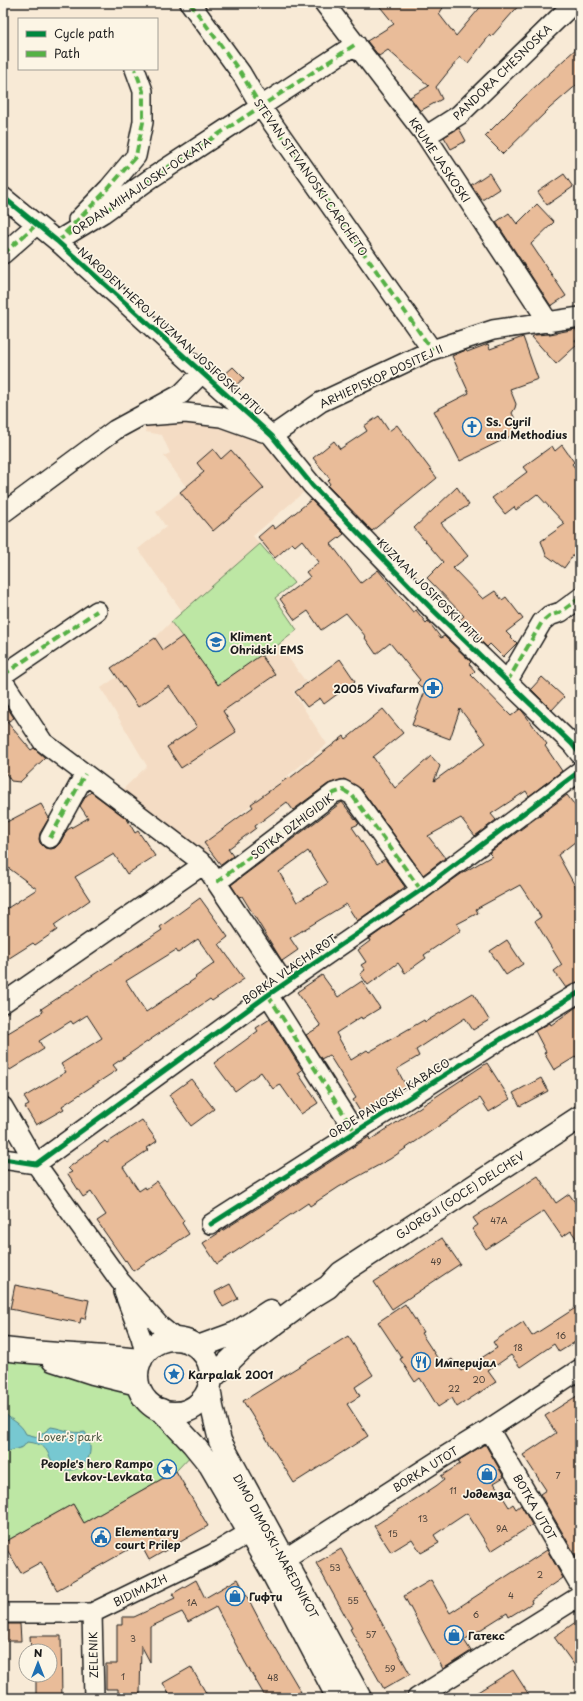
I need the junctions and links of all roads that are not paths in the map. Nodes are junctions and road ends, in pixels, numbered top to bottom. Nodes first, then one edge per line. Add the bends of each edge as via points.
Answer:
1 (190, 3) edge
2 (324, 3) edge
3 (574, 3) edge
4 (356, 44) junction
5 (135, 70) edge
6 (261, 107) junction
7 (426, 136) junction
8 (3, 197) edge
9 (36, 225) junction
10 (57, 241) junction
11 (3, 254) edge
12 (580, 317) edge
13 (549, 323) junction
14 (432, 350) junction
15 (202, 373) junction
16 (142, 416) junction
17 (272, 436) junction
18 (3, 513) edge
19 (580, 598) edge
20 (97, 611) dead end
21 (3, 675) edge
22 (3, 680) edge
23 (507, 682) junction
24 (580, 754) edge
25 (580, 771) edge
26 (85, 774) junction
27 (50, 838) dead end
28 (204, 864) junction
29 (217, 882) junction
30 (421, 890) junction
31 (284, 983) junction
32 (580, 992) edge
33 (268, 995) junction
34 (3, 1003) edge
35 (3, 1107) edge
36 (580, 1117) edge
37 (355, 1132) junction
38 (3, 1159) edge
39 (36, 1164) junction
40 (211, 1224) dead end
41 (341, 1273) junction
42 (120, 1281) junction
43 (176, 1339) junction
44 (198, 1347) junction
45 (3, 1349) edge
46 (27, 1352) junction
47 (143, 1356) junction
48 (580, 1369) edge
49 (210, 1383) junction
50 (138, 1384) junction
51 (161, 1410) junction
52 (490, 1429) junction
53 (257, 1528) junction
54 (277, 1563) junction
55 (580, 1584) edge
56 (580, 1596) edge
57 (3, 1613) edge
58 (92, 1613) junction
59 (94, 1698) edge
60 (338, 1698) edge
61 (360, 1698) edge
62 (417, 1698) edge

1 - 6 street, STEVAN STEVANOSKI-CARCHETO via 241,73
2 - 4 street, KRUME JASKOSKI
3 - 7 street, PANDORA CHESNOSKA via 459,115
4 - 6 street, ORDAN MIHAJLOSKI-OCKATA
4 - 7 street, KRUME JASKOSKI
5 - 10 street, ORDAN MIHAJLOSKI-OCKATA via 143,91 143,122 136,156 109,188
6 - 10 street, ORDAN MIHAJLOSKI-OCKATA
6 - 14 street, STEVAN STEVANOSKI-CARCHETO
7 - 13 street, KRUME JASKOSKI
8 - 9 street
9 - 10 street
9 - 11 street
10 - 15 street, NARODEN HEROJ KUZMAN JOSIFOSKI-PITU
12 - 13 street, ARHIEPISKOP DOSITEJ II
13 - 14 street, ARHIEPISKOP DOSITEJ II via 493,330
14 - 17 street, ARHIEPISKOP DOSITEJ II via 321,402
15 - 16 street via 181,394
15 - 17 street, NARODEN HEROJ KUZMAN JOSIFOSKI-PITU
16 - 17 street via 186,414 221,417
16 - 18 street via 115,430
17 - 23 street, KUZMAN JOSIFOSKI-PITU via 318,491
19 - 23 street via 542,622
20 - 21 street
22 - 26 street via 43,742
23 - 24 street, KUZMAN JOSIFOSKI-PITU
25 - 30 street, BORKA VLACHAROT
26 - 27 street
26 - 28 street
28 - 29 street
28 - 34 street
29 - 30 street, SOTKA DZHIGIDIK via 334,793 343,790 352,794
29 - 31 street
30 - 31 street, BORKA VLACHAROT
31 - 33 street, BORKA VLACHAROT
32 - 37 street, ORDE PANOSKI-KABACO
33 - 37 street, ORDE PANOSKI-KABACO
33 - 39 street, BORKA VLACHAROT
35 - 39 street
36 - 41 main road, GJORGJI (GOCE) DELCHEV
37 - 40 street, ORDE PANOSKI-KABACO
38 - 39 street
39 - 42 street
41 - 44 main road, GJORGJI (GOCE) DELCHEV via 321,1279 236,1333
41 - 49 main road, GJORGJI (GOCE) DELCHEV via 328,1287 244,1347
42 - 43 street via 160,1326
42 - 47 street via 141,1338
43 - 44 main road
43 - 47 main road via 159,1342
44 - 49 main road via 210,1367
45 - 46 main road
46 - 47 main road
46 - 50 main road
47 - 50 main road via 138,1368
48 - 52 street, BORKA UTOT
49 - 51 main road via 204,1398 190,1409 172,1413
49 - 53 main road, DIMO DIMOSKI-NAREDNIKOT via 212,1407 220,1441 255,1508
50 - 51 main road via 149,1403
51 - 53 main road, DIMO DIMOSKI-NAREDNIKOT via 193,1444
52 - 54 street, BORKA UTOT
52 - 55 street, BOTKA UTOT
53 - 54 main road, DIMO DIMOSKI-NAREDNIKOT
53 - 58 street, BIDIMAZH via 213,1554
54 - 60 main road, DIMO DIMOSKI-NAREDNIKOT
54 - 61 main road, DIMO DIMOSKI-NAREDNIKOT via 296,1582
56 - 62 street
57 - 58 street, BIDIMAZH
58 - 59 street, ZELENIK

